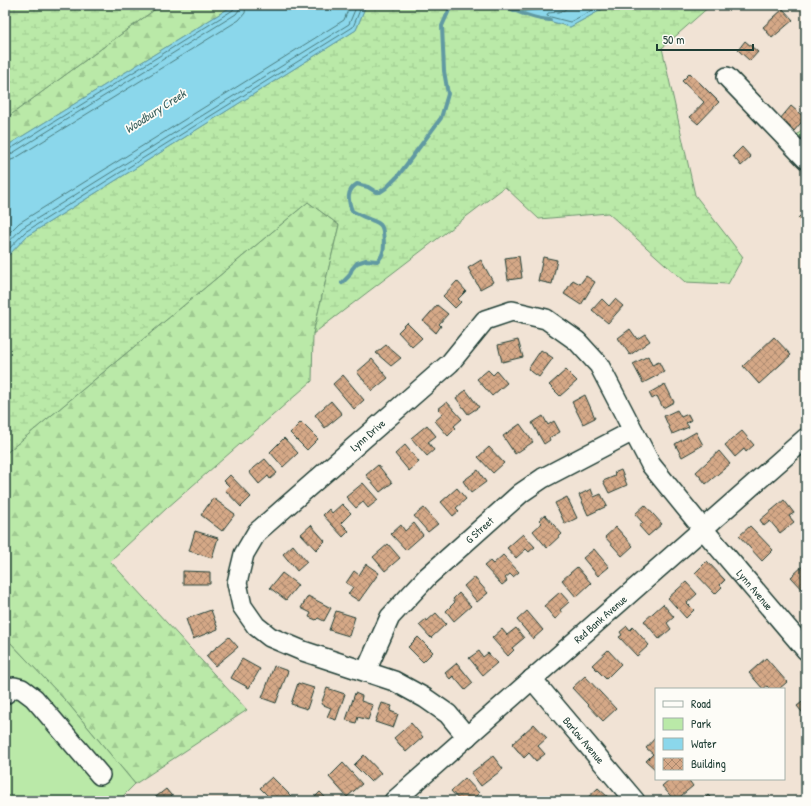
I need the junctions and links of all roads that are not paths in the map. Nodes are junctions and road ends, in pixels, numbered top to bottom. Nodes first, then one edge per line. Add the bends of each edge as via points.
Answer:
1 (727, 77) dead end
2 (806, 159) edge
3 (633, 431) junction
4 (806, 438) edge
5 (703, 529) junction
6 (806, 650) edge
7 (366, 671) junction
8 (532, 679) junction
9 (5, 694) edge
10 (467, 737) junction
11 (100, 775) dead end
12 (394, 801) edge
13 (635, 801) edge

1 - 2 street
3 - 5 street, Lynn Drive via 651,464
3 - 7 street, G Street via 565,465 521,493 428,576 390,617
3 - 7 street, Lynn Drive via 599,366 577,341 546,319 512,311 485,320 450,363 257,532 244,554 237,583 242,606 256,626 270,637 304,651
4 - 5 street, Red Bank Avenue
5 - 6 street, Lynn Avenue
5 - 8 street, Red Bank Avenue
7 - 10 street, Lynn Drive via 394,681 425,698 448,714
8 - 10 street, Red Bank Avenue
8 - 13 street, Barlow Avenue
9 - 11 street via 14,687 22,689 34,698
10 - 12 street, Red Bank Avenue

